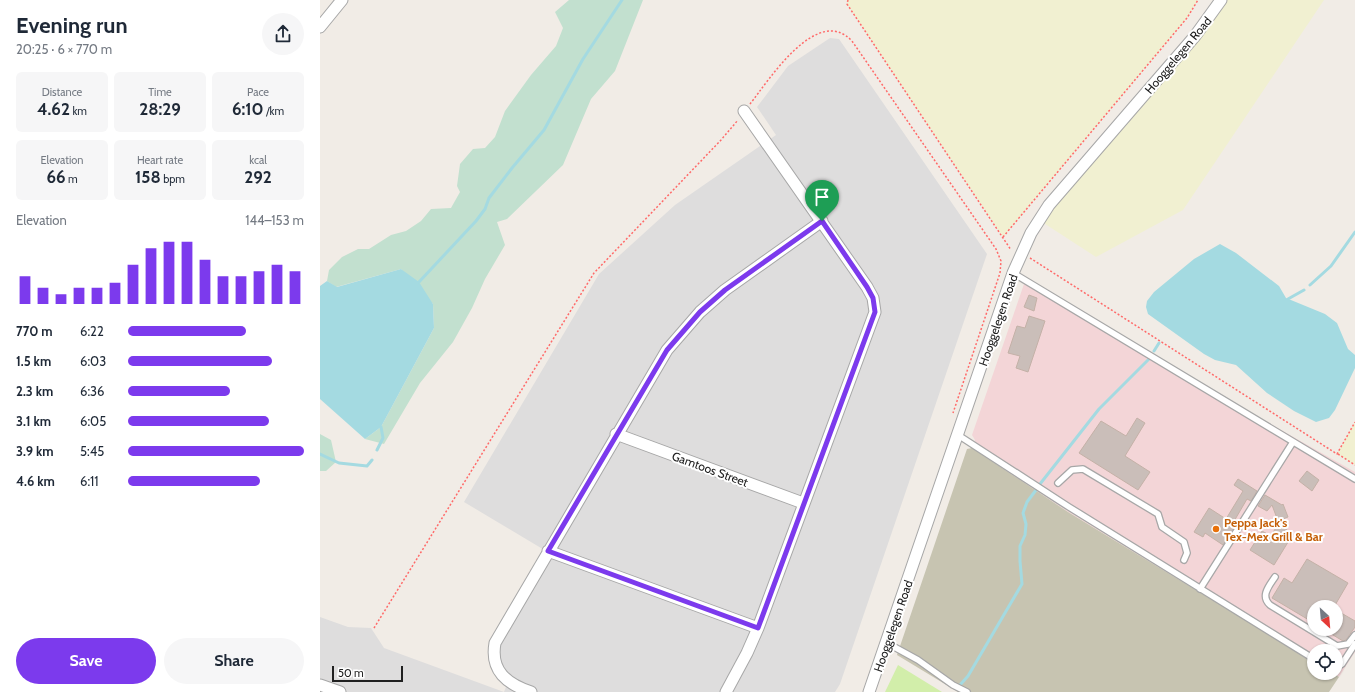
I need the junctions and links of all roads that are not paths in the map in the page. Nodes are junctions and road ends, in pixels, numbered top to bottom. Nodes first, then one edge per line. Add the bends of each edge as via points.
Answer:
1 (342, 0) edge
2 (1221, 0) edge
3 (320, 27) edge
4 (744, 111) road end
5 (822, 221) junction
6 (1014, 273) junction
7 (616, 434) junction
8 (958, 435) junction
9 (1293, 442) junction
10 (1355, 479) edge
11 (1058, 483) dead end
12 (803, 503) junction
13 (548, 551) junction
14 (1184, 560) dead end
15 (1275, 577) dead end
16 (1200, 588) junction
17 (758, 628) junction
18 (1355, 635) edge
19 (887, 643) junction
20 (1355, 644) edge
21 (1307, 655) edge
22 (1343, 662) edge
23 (320, 685) edge
24 (340, 692) edge
25 (531, 692) edge
26 (726, 692) edge
27 (869, 692) edge
28 (967, 692) edge

1 - 3 street
2 - 6 street, Hooggelegen Road via 1190,42 1049,205 1031,233
4 - 5 street
5 - 7 street via 725,290 700,312 667,350
5 - 12 street via 867,287 873,298 875,312
6 - 8 street, Hooggelegen Road
6 - 9 lane
7 - 12 street, Gamtoos Street
7 - 13 street
8 - 16 lane
8 - 19 street, Hooggelegen Road
9 - 10 lane
9 - 16 lane
11 - 14 lane via 1072,470 1083,469 1128,495 1158,514 1162,528 1184,542 1187,553
12 - 17 street
13 - 17 street
13 - 25 street via 498,636 494,650 497,667 505,678 519,688
15 - 18 lane via 1266,593 1266,600 1270,605 1337,646 1348,644
16 - 21 lane
17 - 26 street
19 - 27 street, Hooggelegen Road
19 - 28 lane
20 - 22 lane
23 - 24 street

